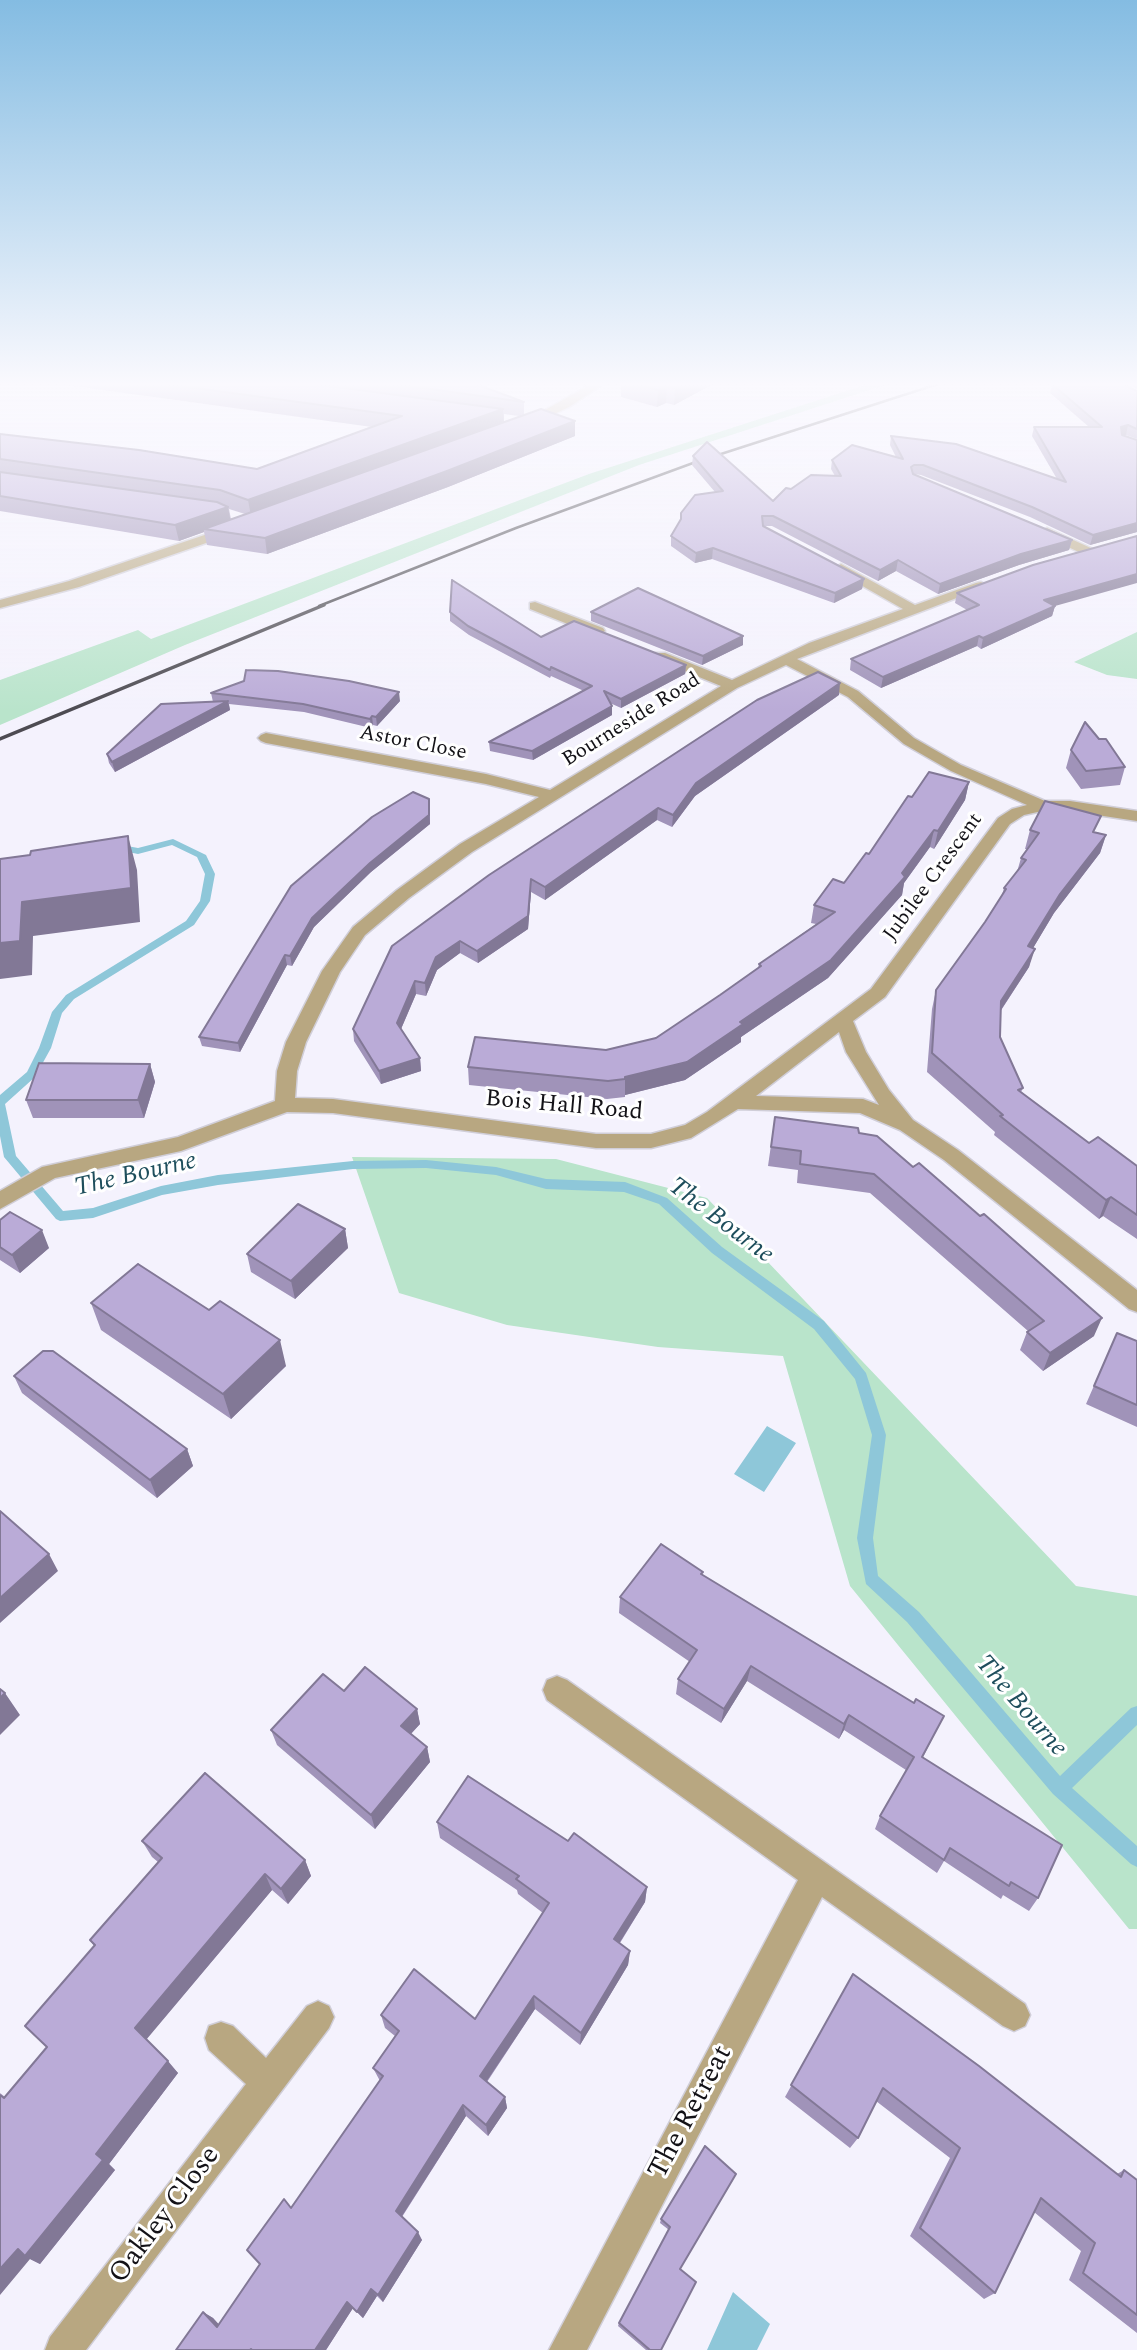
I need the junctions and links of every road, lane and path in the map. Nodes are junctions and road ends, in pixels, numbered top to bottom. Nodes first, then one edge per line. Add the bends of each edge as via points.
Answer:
1 (239, 527) edge
2 (1035, 527) edge
3 (1063, 559) edge
4 (832, 563) edge
5 (1001, 579) edge
6 (0, 604) edge
7 (535, 606) dead end
8 (914, 610) junction
9 (609, 635) edge
10 (646, 650) edge
11 (788, 660) junction
12 (732, 685) junction
13 (266, 738) dead end
14 (552, 795) junction
15 (1042, 806) junction
16 (1137, 816) edge
17 (844, 1021) junction
18 (733, 1102) junction
19 (285, 1105) junction
20 (907, 1125) junction
21 (4, 1198) edge
22 (1137, 1303) edge
23 (557, 1690) dead end
24 (817, 1875) junction
25 (1014, 2015) dead end
26 (317, 2017) dead end
27 (221, 2038) dead end
28 (268, 2083) junction
29 (63, 2350) edge
30 (567, 2350) edge

1 - 6 street
2 - 3 street via 1095,550
4 - 8 street
5 - 8 street, Bourneside Road
7 - 9 street
8 - 11 street, Bourneside Road
10 - 12 street
11 - 12 street, Bourneside Road
11 - 15 street, Jubilee Crescent via 853,694 933,755
12 - 14 street, Bourneside Road
13 - 14 street, Astor Close
14 - 19 street, Bourneside Road via 466,848 359,931 331,971 296,1042 287,1071
15 - 16 street
15 - 17 street, Jubilee Crescent via 1004,821 878,993
17 - 18 street, Jubilee Crescent
17 - 20 street via 882,1095
18 - 19 street, Bois Hall Road via 691,1131 651,1141 596,1141 333,1106
18 - 20 street via 863,1106
19 - 21 street, Bois Hall Road via 180,1144 48,1172
20 - 22 street
23 - 24 street
24 - 25 street
24 - 30 street, The Retreat
26 - 28 street, Oakley Close
27 - 28 street
28 - 29 street, Oakley Close

